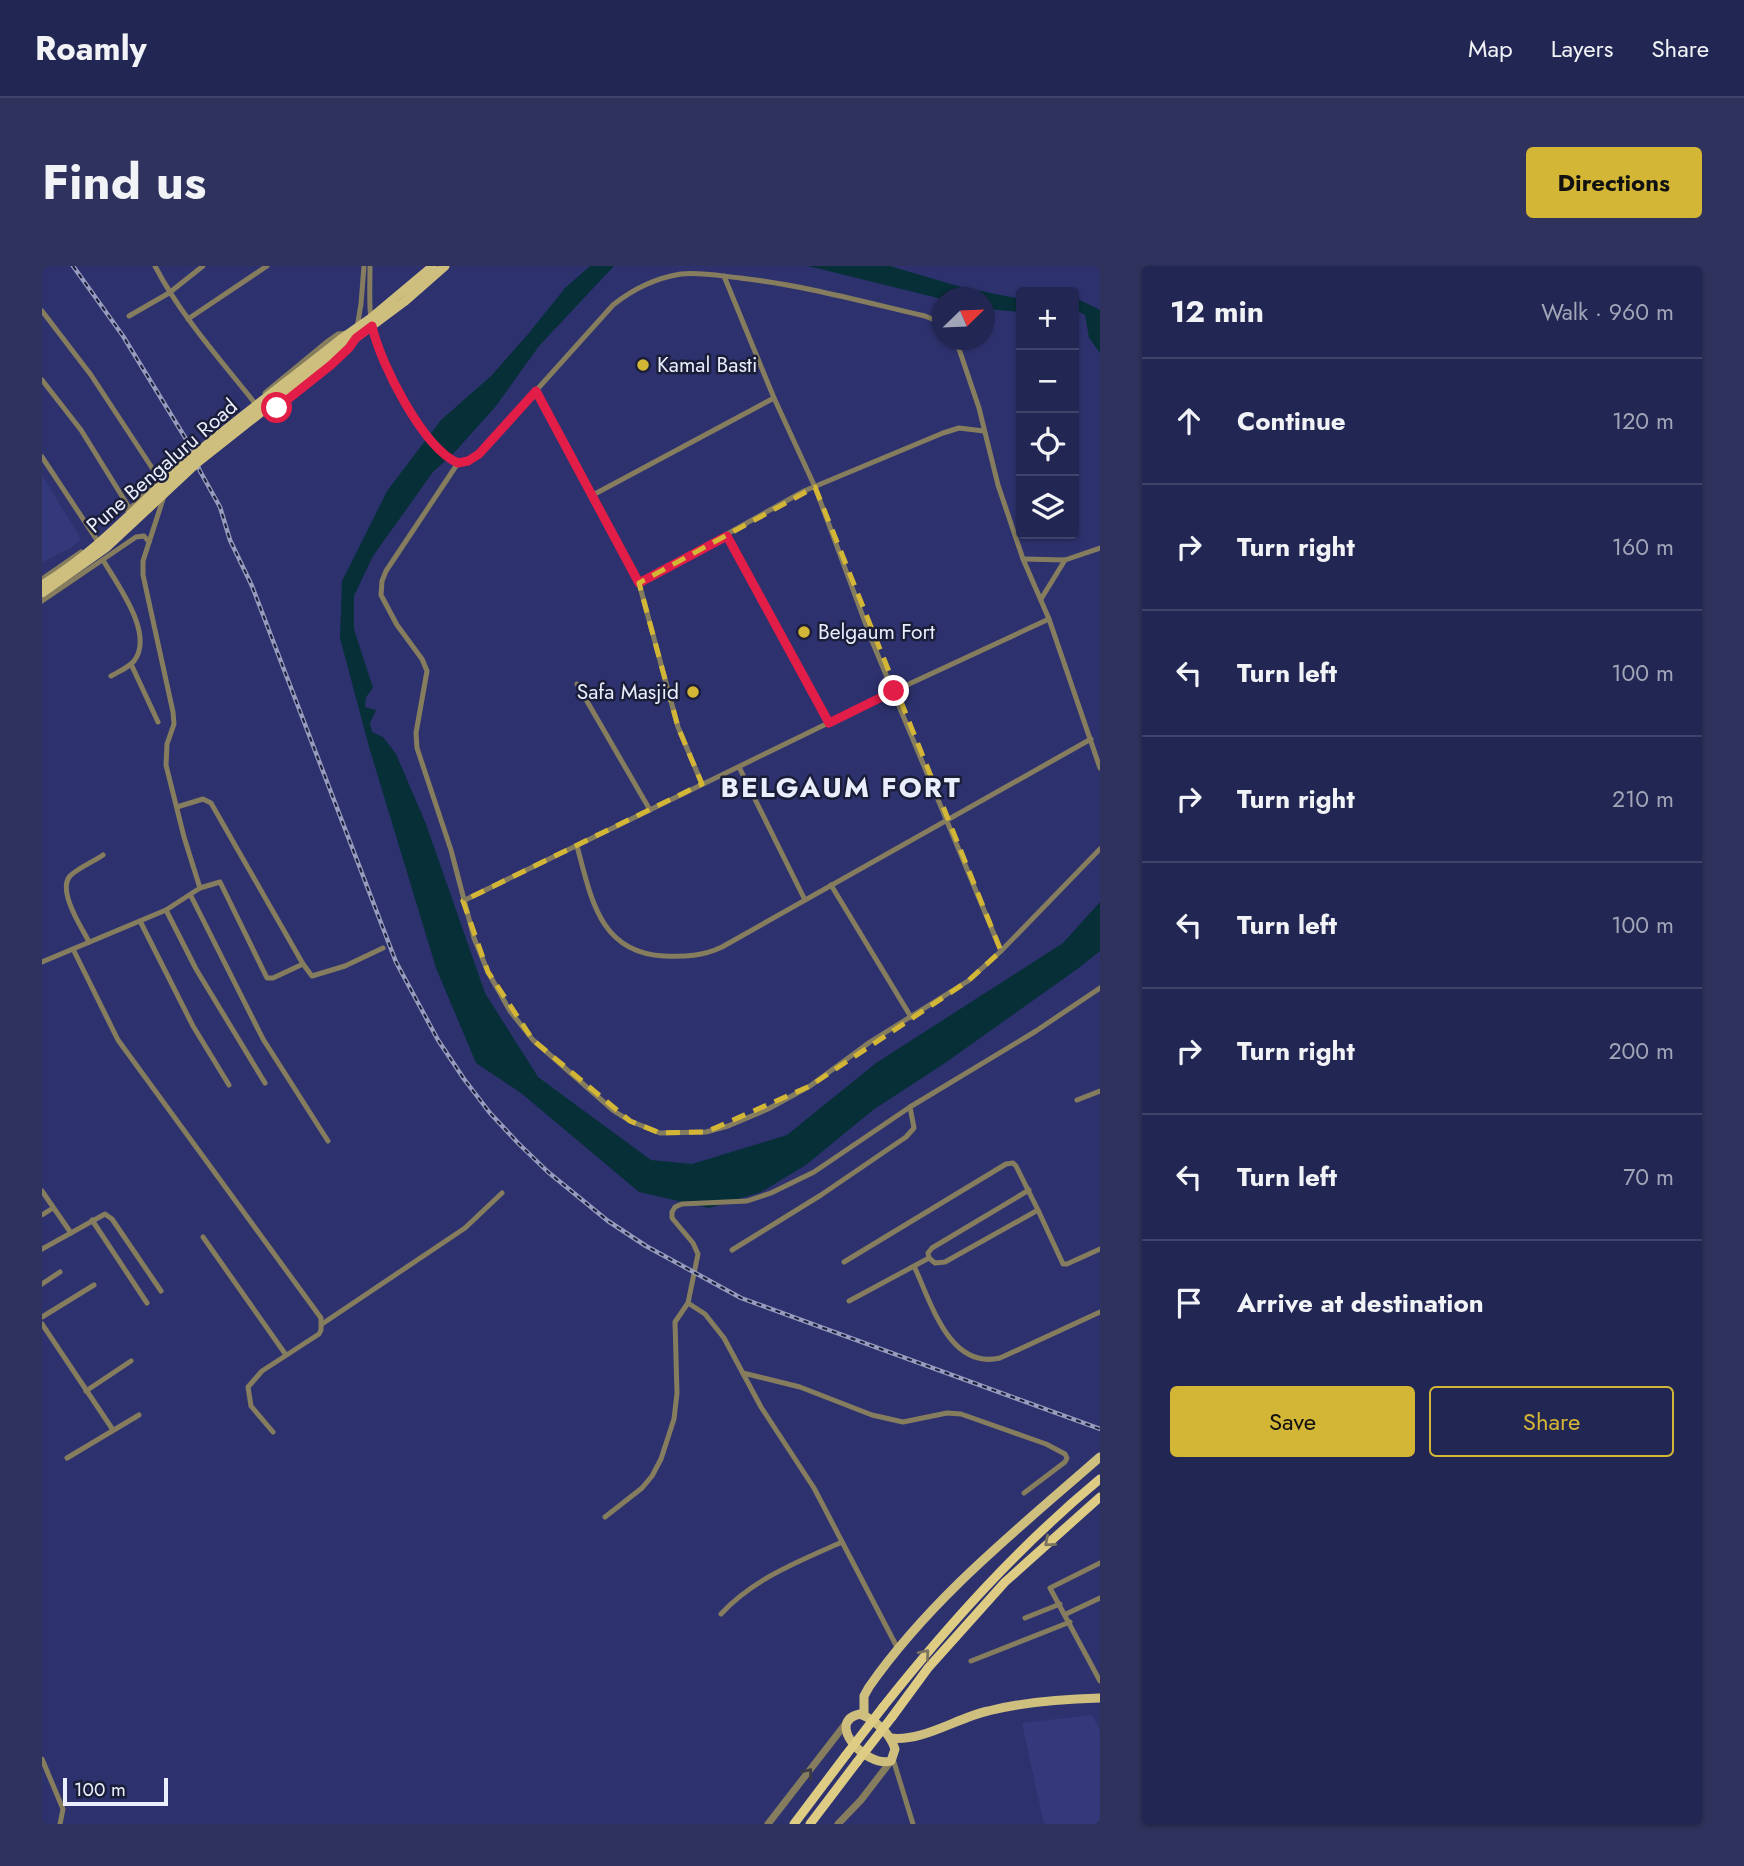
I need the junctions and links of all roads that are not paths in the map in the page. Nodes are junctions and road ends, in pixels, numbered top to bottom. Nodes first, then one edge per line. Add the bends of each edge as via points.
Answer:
1 (155, 266) edge
2 (203, 266) edge
3 (267, 266) edge
4 (363, 266) edge
5 (370, 266) edge
6 (433, 266) edge
7 (446, 266) edge
8 (723, 276) junction
9 (169, 293) junction
10 (42, 311) edge
11 (129, 316) dead end
12 (188, 319) junction
13 (932, 319) edge
14 (371, 322) junction
15 (349, 337) junction
16 (959, 350) edge
17 (42, 380) edge
18 (536, 391) junction
19 (774, 398) junction
20 (254, 402) junction
21 (985, 431) junction
22 (42, 457) edge
23 (458, 463) junction
24 (160, 478) junction
25 (815, 487) junction
26 (592, 496) junction
27 (130, 509) junction
28 (727, 536) junction
29 (97, 540) junction
30 (149, 542) junction
31 (1100, 548) edge
32 (1023, 559) junction
33 (103, 560) junction
34 (1065, 560) junction
35 (42, 579) edge
36 (639, 583) junction
37 (42, 585) edge
38 (42, 593) edge
39 (1041, 599) junction
40 (42, 601) edge
41 (1049, 619) junction
42 (131, 664) junction
43 (111, 676) dead end
44 (577, 684) dead end
45 (894, 691) junction
46 (158, 722) dead end
47 (829, 723) junction
48 (1091, 739) junction
49 (739, 767) junction
50 (1100, 768) edge
51 (702, 784) junction
52 (177, 807) junction
53 (650, 810) junction
54 (947, 820) junction
55 (578, 846) junction
56 (1100, 849) edge
57 (103, 855) dead end
58 (831, 886) junction
59 (200, 888) junction
60 (191, 896) junction
61 (805, 900) junction
62 (463, 901) junction
63 (166, 910) junction
64 (140, 920) junction
65 (89, 942) junction
66 (383, 948) dead end
67 (73, 949) junction
68 (1001, 951) junction
69 (42, 962) edge
70 (303, 964) junction
71 (1100, 988) edge
72 (911, 1017) junction
73 (265, 1083) dead end
74 (229, 1085) dead end
75 (1100, 1091) edge
76 (1077, 1100) dead end
77 (910, 1107) junction
78 (328, 1141) dead end
79 (1029, 1190) junction
80 (42, 1191) edge
81 (502, 1193) dead end
82 (53, 1208) junction
83 (1038, 1210) junction
84 (42, 1214) edge
85 (92, 1220) junction
86 (71, 1233) junction
87 (203, 1237) dead end
88 (42, 1249) edge
89 (1100, 1249) edge
90 (732, 1250) dead end
91 (929, 1258) junction
92 (844, 1262) dead end
93 (914, 1266) junction
94 (60, 1272) dead end
95 (42, 1284) edge
96 (94, 1285) dead end
97 (161, 1291) dead end
98 (849, 1301) dead end
99 (147, 1303) dead end
100 (688, 1303) junction
101 (1100, 1312) edge
102 (42, 1317) edge
103 (42, 1324) edge
104 (322, 1324) junction
105 (286, 1355) junction
106 (131, 1361) dead end
107 (743, 1373) junction
108 (86, 1391) junction
109 (139, 1415) dead end
110 (113, 1430) junction
111 (273, 1432) dead end
112 (1100, 1457) edge
113 (67, 1458) dead end
114 (1100, 1479) edge
115 (1024, 1493) dead end
116 (1100, 1497) edge
117 (605, 1517) dead end
118 (842, 1542) junction
119 (1100, 1563) edge
120 (1100, 1598) edge
121 (1060, 1604) junction
122 (720, 1614) dead end
123 (1066, 1614) junction
124 (1025, 1618) dead end
125 (1070, 1622) junction
126 (898, 1649) junction
127 (971, 1661) dead end
128 (1100, 1681) edge
129 (1100, 1698) edge
130 (864, 1715) junction
131 (847, 1721) junction
132 (890, 1738) junction
133 (42, 1759) edge
134 (892, 1760) junction
135 (60, 1824) edge
136 (768, 1824) edge
137 (794, 1824) edge
138 (810, 1824) edge
139 (838, 1824) edge
140 (913, 1824) edge

1 - 9 street
2 - 9 street
3 - 12 street
4 - 15 street via 361,304
5 - 14 street
6 - 14 main road
7 - 14 main road
8 - 13 street via 778,282
8 - 18 street via 682,274 629,292
8 - 19 street
9 - 11 street
9 - 12 street
10 - 24 street
12 - 20 street
14 - 15 main road
14 - 23 street via 386,367 421,427
15 - 20 street via 338,334
15 - 20 street via 349,348 272,412 265,413
15 - 37 main road, Pune Bengaluru Road, bridge via 194,456 93,549
15 - 38 main road, bridge via 204,457 107,547
16 - 21 street
17 - 27 street via 81,430
18 - 23 street via 479,454
18 - 26 street
19 - 25 street
19 - 26 street
21 - 25 street via 959,428 943,433
21 - 32 street
22 - 29 street
23 - 62 street via 386,571 381,595 427,671 417,748
24 - 27 street
24 - 30 street via 164,498
25 - 28 street
25 - 45 street
26 - 36 street
27 - 29 street
28 - 36 street
28 - 47 street
29 - 35 street
30 - 33 street via 144,536 136,537
30 - 52 street via 142,575 173,712 166,765
31 - 34 street
32 - 34 street
32 - 39 street
33 - 40 street
33 - 42 street via 140,630 140,646
34 - 39 street
36 - 51 street via 678,727
39 - 41 street
41 - 45 street
41 - 48 street
42 - 43 street
42 - 46 street
44 - 53 street
45 - 47 street
45 - 54 street
47 - 49 street
48 - 50 street
48 - 54 street
49 - 51 street
49 - 61 street
51 - 53 street
52 - 59 street
52 - 70 street via 203,799 211,803
53 - 55 street
54 - 58 street
54 - 68 street
55 - 61 street via 599,916 615,938 642,953 711,952
55 - 62 street
56 - 68 street
57 - 65 street via 72,875 66,887
58 - 61 street
58 - 72 street
59 - 60 street
59 - 70 street via 222,883 267,978
60 - 63 street
60 - 78 street via 262,1039
62 - 72 street via 488,971 533,1040 614,1111 660,1133 706,1132 768,1109
63 - 64 street
63 - 73 street
64 - 65 street
64 - 74 street via 193,1026
65 - 67 street
66 - 70 street via 317,976 310,975
67 - 69 street
67 - 104 street via 118,1040
68 - 72 street via 968,981
71 - 77 street
75 - 76 street
77 - 90 street via 914,1128 906,1137
77 - 100 street via 830,1162 771,1193 747,1201 682,1203 675,1208 672,1218 698,1254
79 - 83 street
79 - 91 street via 932,1248
79 - 92 street via 1016,1166 1006,1164
80 - 82 street
81 - 104 street via 466,1228
82 - 84 street
82 - 86 street
83 - 89 street via 1063,1264
83 - 91 street via 945,1262
85 - 86 street
85 - 97 street via 109,1215
85 - 99 street
86 - 88 street
87 - 105 street
91 - 93 street
93 - 98 street
93 - 101 street via 942,1325 974,1359 1000,1358
94 - 95 street
96 - 102 street
100 - 107 street via 715,1325
100 - 117 street via 675,1322 677,1393 661,1460 642,1488
103 - 108 street
104 - 105 street via 319,1334
105 - 111 street via 248,1387 251,1406
106 - 108 street
107 - 115 street via 904,1422 961,1413 1065,1454 1065,1462
107 - 118 street
108 - 110 street
109 - 110 street
110 - 113 street
112 - 126 main road via 973,1567
137 -> 114 highway, bridge via 955,1618 1043,1528
116 -> 138 highway, bridge via 1005,1582 936,1658
118 - 122 street via 760,1583
118 - 126 street
119 - 121 street via 1050,1588
120 - 123 street
121 - 123 street
121 - 124 street
123 - 125 street
125 - 127 street
125 - 128 street
126 - 130 main road via 864,1696
129 - 132 main road via 989,1710 908,1738
130 - 131 main road
130 - 132 main road
131 - 134 main road via 848,1736 860,1750 878,1762
136 -> 131 street
132 - 134 main road via 895,1749
133 - 135 street via 63,1809
134 - 139 street
134 - 140 street

